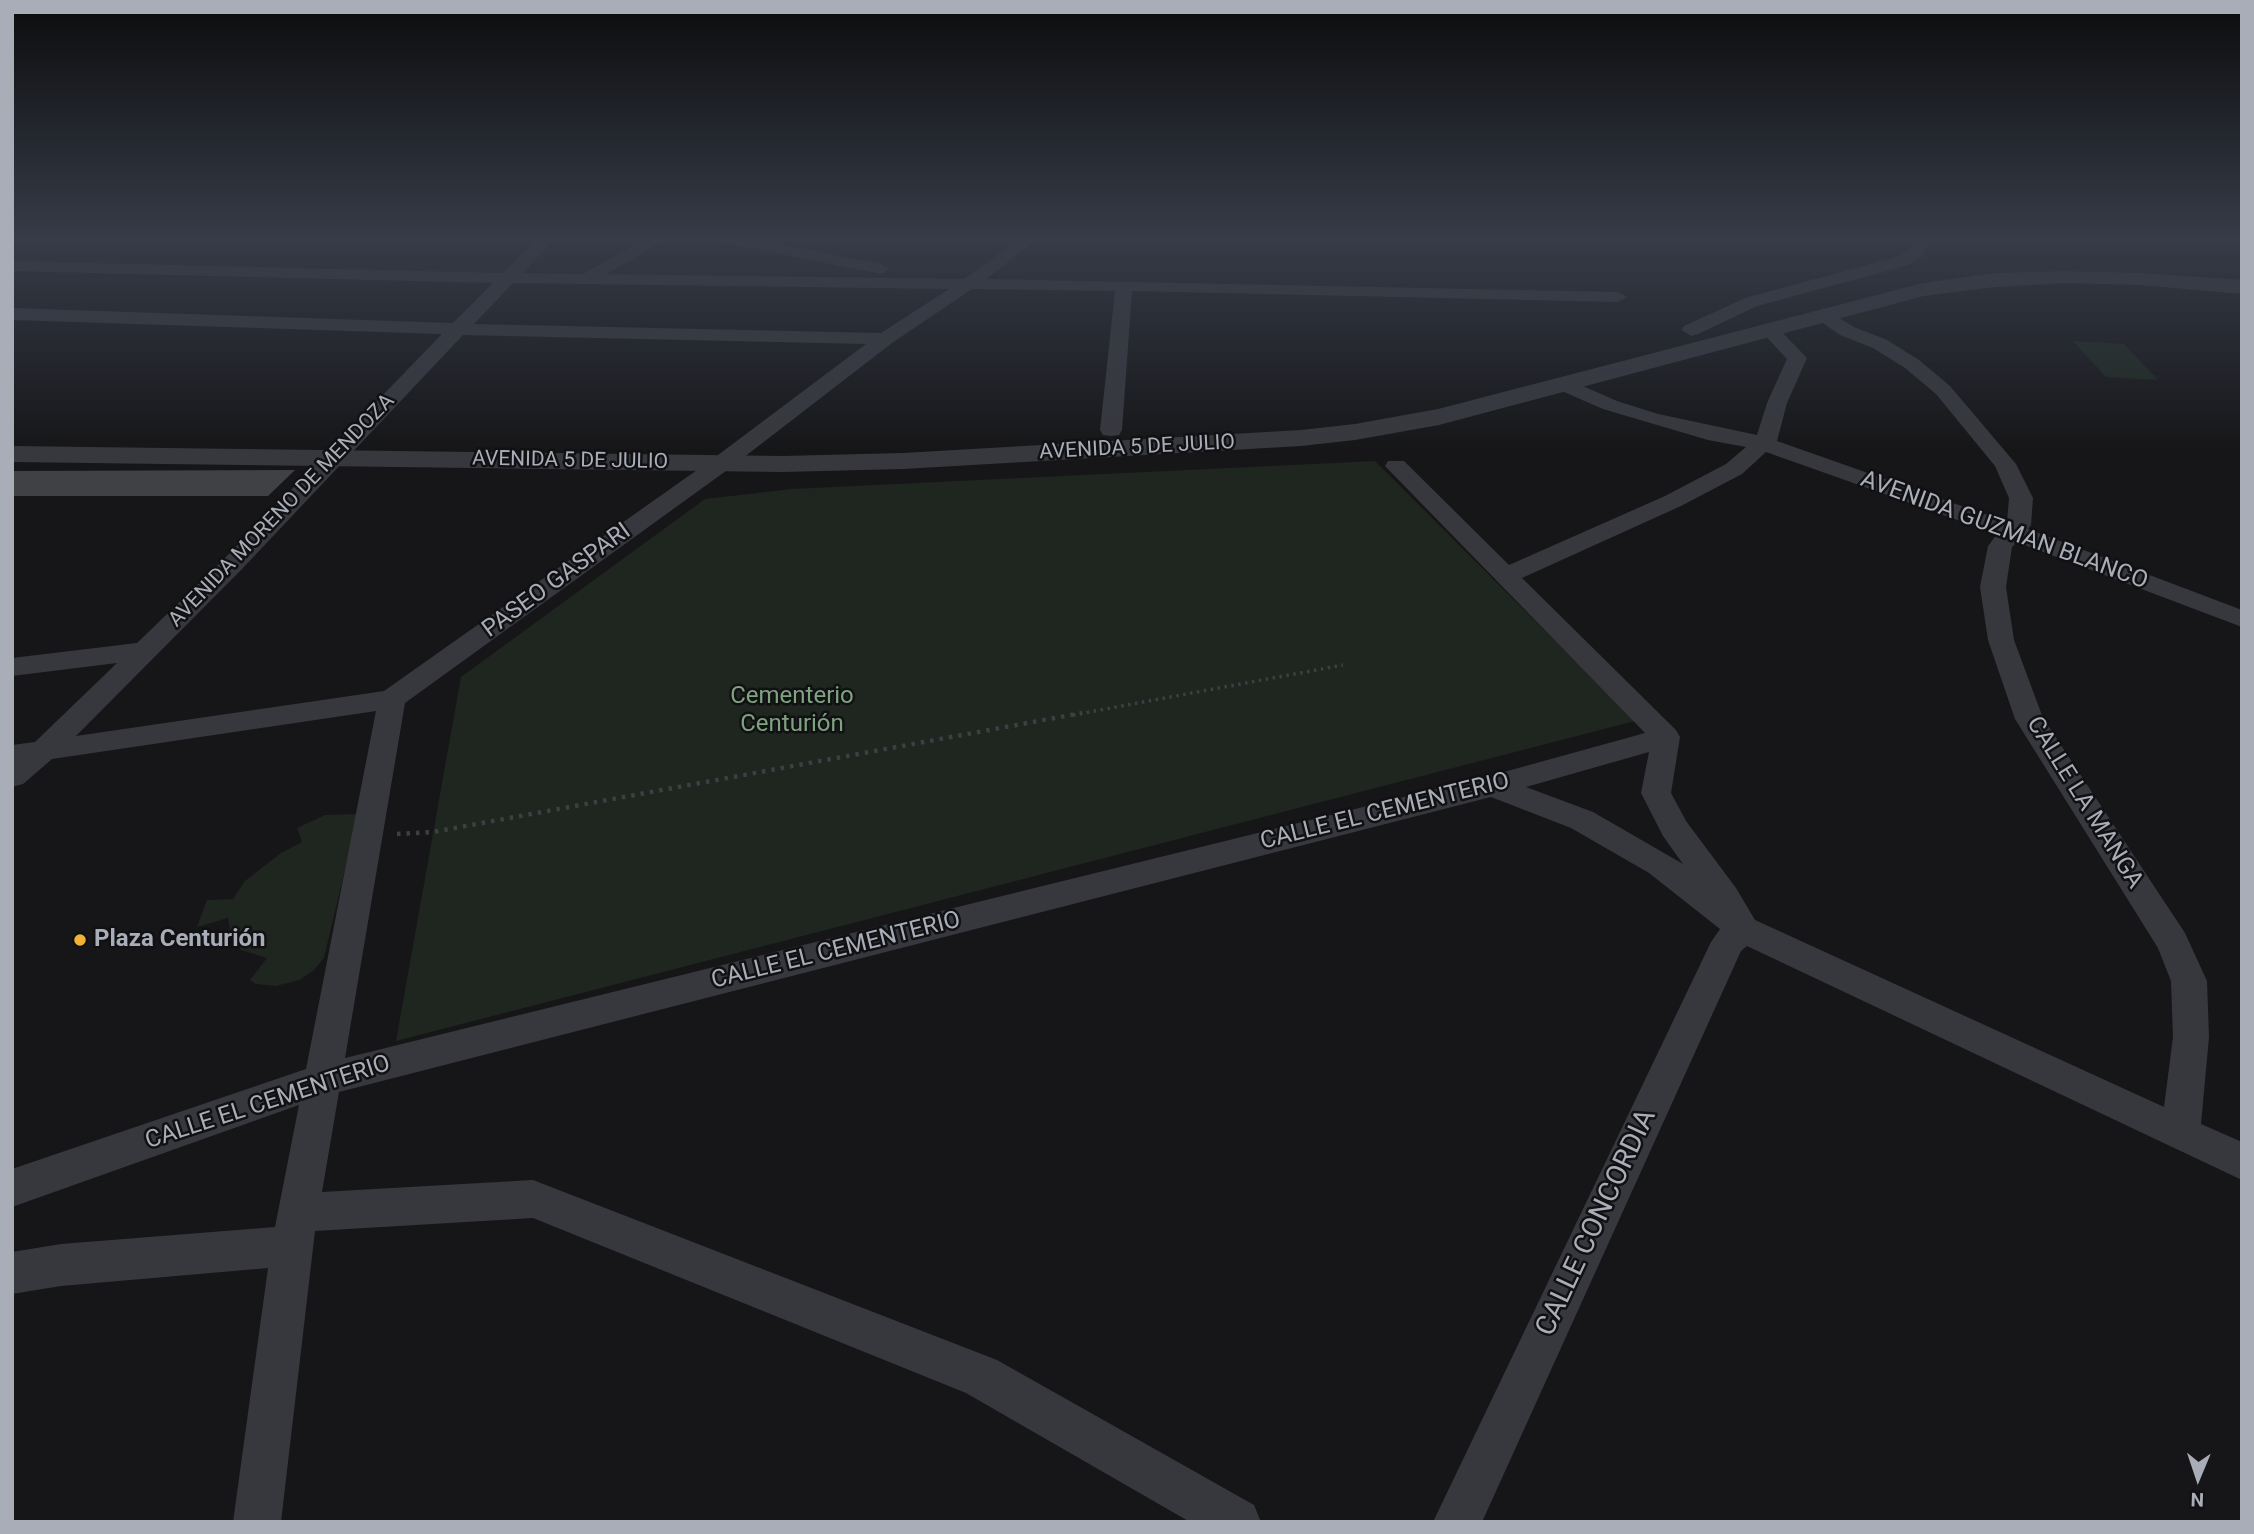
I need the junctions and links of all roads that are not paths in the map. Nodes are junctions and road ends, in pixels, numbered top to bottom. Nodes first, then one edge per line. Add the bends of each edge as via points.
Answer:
1 (478, 310) edge
2 (929, 310) edge
3 (1122, 310) edge
4 (1735, 310) edge
5 (1771, 310) edge
6 (1841, 310) edge
7 (12, 314) edge
8 (1823, 314) junction
9 (459, 329) junction
10 (1768, 329) junction
11 (1691, 330) junction
12 (884, 339) junction
13 (1562, 384) junction
14 (1111, 430) junction
15 (12, 435) edge
16 (353, 439) junction
17 (1764, 443) junction
18 (745, 444) junction
19 (12, 454) edge
20 (332, 458) junction
21 (722, 463) junction
22 (1396, 466) dead end
23 (2021, 498) junction
24 (2013, 532) junction
25 (1506, 576) junction
26 (2182, 597) junction
27 (2242, 619) edge
28 (144, 651) junction
29 (12, 667) edge
30 (392, 699) junction
31 (1666, 737) junction
32 (44, 750) junction
33 (12, 755) edge
34 (12, 777) edge
35 (1493, 786) junction
36 (1743, 929) junction
37 (323, 1080) junction
38 (2180, 1134) junction
39 (2242, 1162) edge
40 (12, 1188) edge
41 (295, 1230) junction
42 (12, 1273) edge
43 (257, 1522) edge
44 (1237, 1522) edge
45 (1457, 1522) edge

1 - 9 street, AVENIDA MORENO DE MENDOZA
2 - 12 street, PASEO GASPARI
3 - 14 street
4 - 11 street
5 - 11 street, AVENIDA 5 DE JULIO
6 - 8 street, AVENIDA 5 DE JULIO
7 - 9 street
8 - 10 street, AVENIDA 5 DE JULIO
8 - 23 street via 1912,364 1943,390 2005,464
9 - 12 street
9 - 16 street, AVENIDA MORENO DE MENDOZA
10 - 13 street, AVENIDA 5 DE JULIO
10 - 17 street via 1797,358
11 - 14 street, AVENIDA 5 DE JULIO via 1371,410 1292,420
12 - 18 street, PASEO GASPARI
13 - 17 street, AVENIDA GUZMAN BLANCO via 1651,418
13 - 21 street, AVENIDA 5 DE JULIO via 1439,417 1329,436 903,461
14 - 18 street, AVENIDA 5 DE JULIO via 865,443
15 - 16 street, AVENIDA 5 DE JULIO
16 - 18 street, AVENIDA 5 DE JULIO
16 - 20 street, AVENIDA MORENO DE MENDOZA
17 - 24 street, AVENIDA GUZMAN BLANCO
17 - 25 street via 1734,469
18 - 21 street, PASEO GASPARI
19 - 20 street, AVENIDA 5 DE JULIO
20 - 21 street, AVENIDA 5 DE JULIO
20 - 28 street, AVENIDA MORENO DE MENDOZA
21 - 30 street, PASEO GASPARI
22 - 25 street
23 - 24 street, CALLE LA MANGA via 2019,525
23 - 26 street via 2040,521 2068,541
24 - 26 street, AVENIDA GUZMAN BLANCO
24 - 38 street, CALLE LA MANGA via 2000,546 1993,587 2001,640 2029,719 2173,943 2189,981 2191,1037
25 - 31 street
26 - 27 street, AVENIDA GUZMAN BLANCO
28 - 29 street
28 - 32 street, AVENIDA MORENO DE MENDOZA
30 - 32 street
30 - 37 street
31 - 35 street, CALLE EL CEMENTERIO
31 - 36 street via 1656,793 1674,828
32 - 33 street
32 - 34 street, AVENIDA MORENO DE MENDOZA
35 - 36 street via 1582,820 1661,864
35 - 37 street, CALLE EL CEMENTERIO
36 - 38 street
36 - 45 street, CALLE CONCORDIA via 1728,942
37 - 40 street, CALLE EL CEMENTERIO
37 - 41 street
38 - 39 street
41 - 42 street
41 - 43 street
41 - 44 street via 533,1199 981,1376

